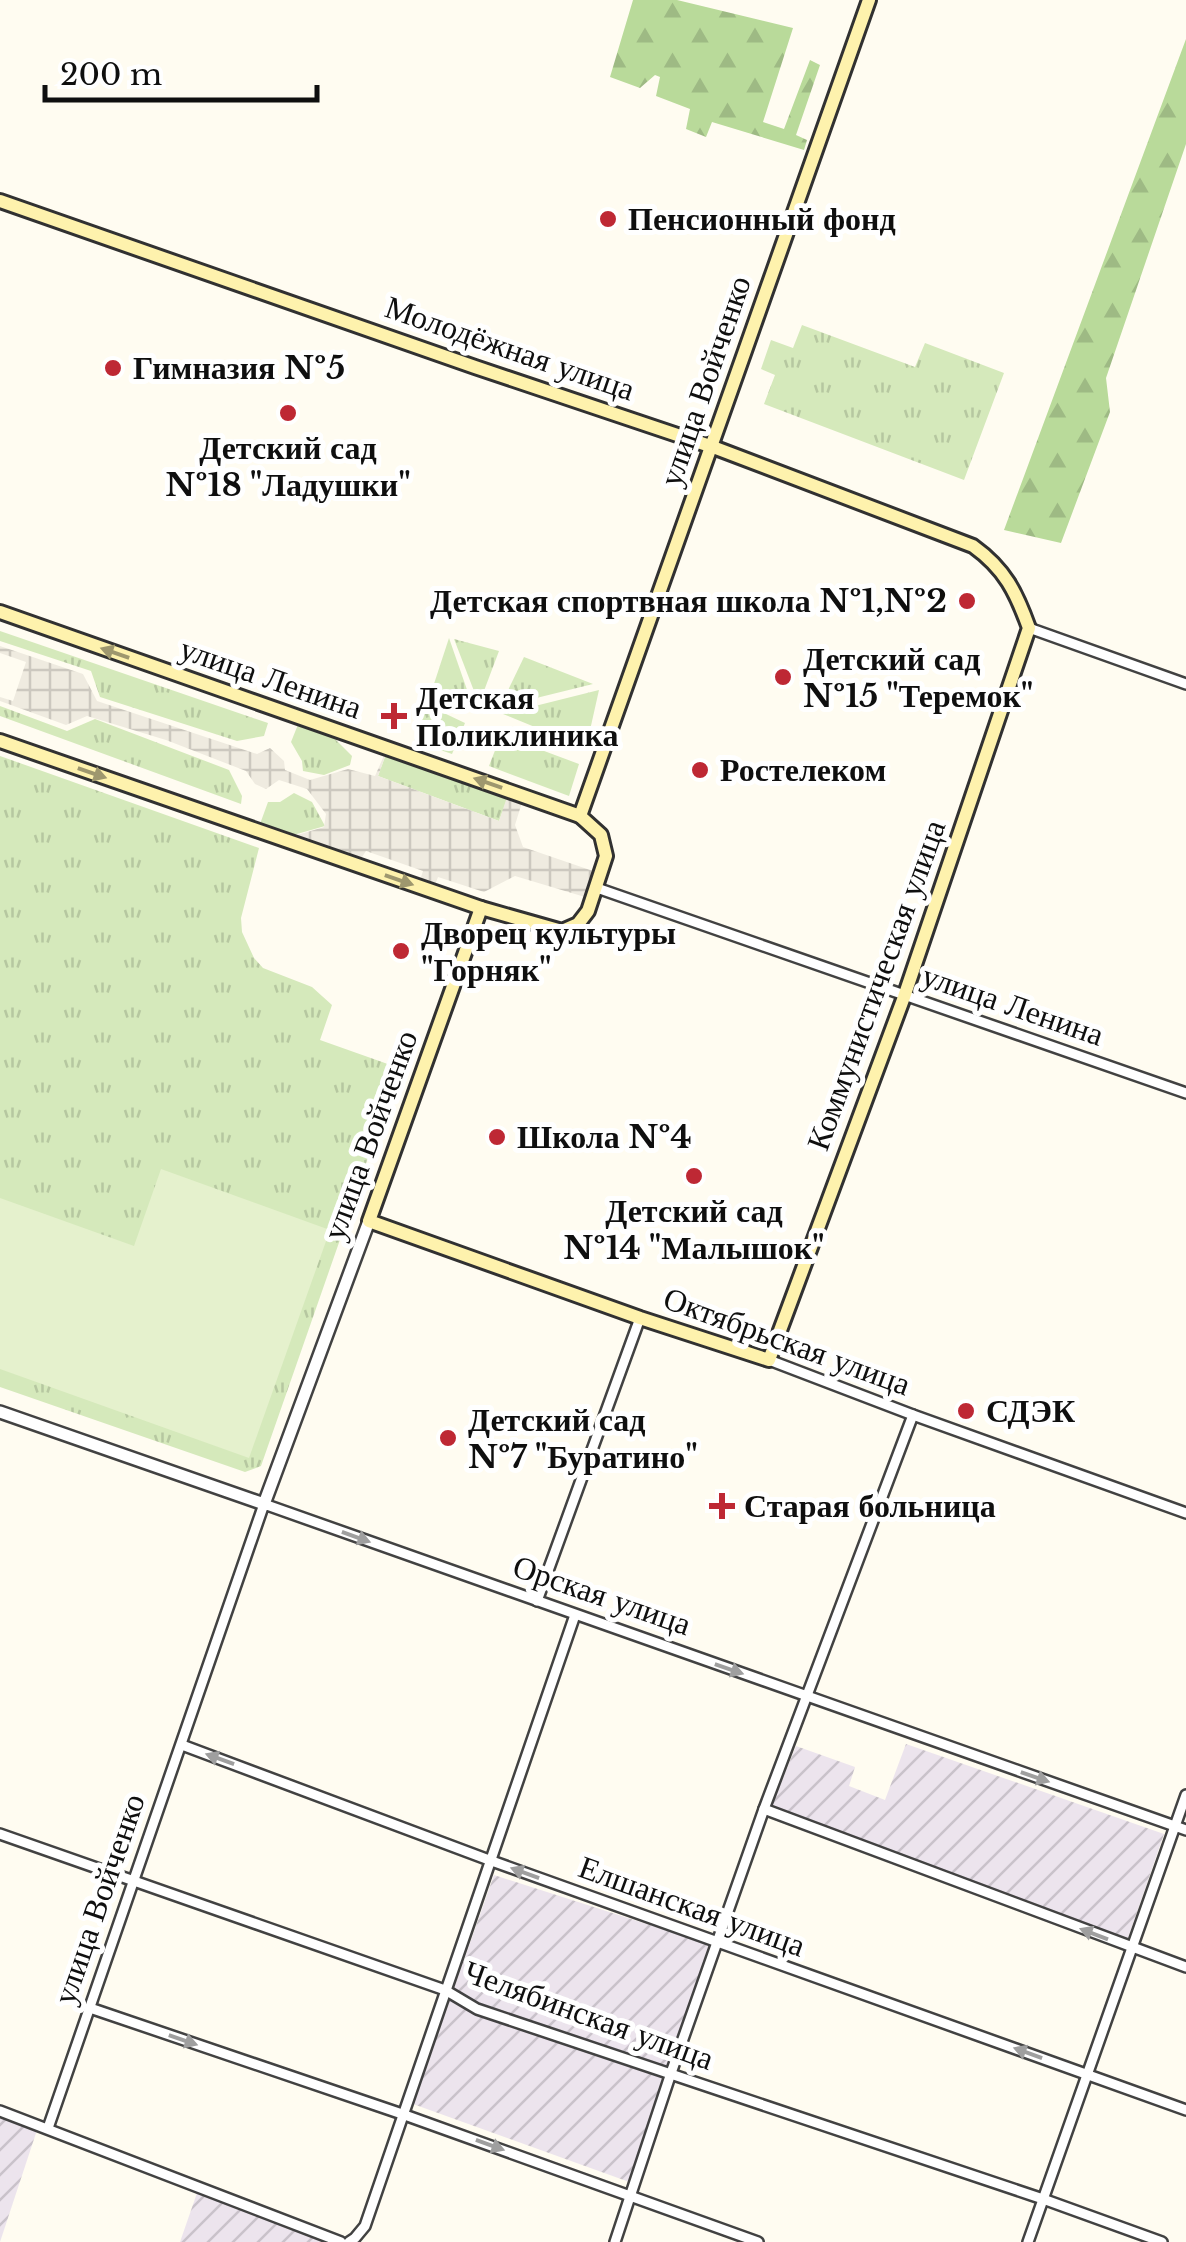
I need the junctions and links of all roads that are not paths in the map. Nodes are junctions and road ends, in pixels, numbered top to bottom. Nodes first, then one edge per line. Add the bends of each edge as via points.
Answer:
1 (869, 0) edge
2 (0, 201) edge
3 (713, 447) junction
4 (0, 612) edge
5 (1030, 628) junction
6 (1186, 684) edge
7 (0, 741) edge
8 (580, 816) junction
9 (597, 888) junction
10 (482, 908) junction
11 (904, 996) junction
12 (1186, 1093) edge
13 (369, 1221) junction
14 (640, 1318) junction
15 (769, 1360) junction
16 (0, 1412) edge
17 (912, 1415) junction
18 (264, 1504) junction
19 (1186, 1514) edge
20 (537, 1601) junction
21 (575, 1615) junction
22 (808, 1696) junction
23 (182, 1745) junction
24 (1186, 1796) edge
25 (764, 1810) junction
26 (1181, 1828) edge
27 (0, 1834) edge
28 (490, 1860) junction
29 (132, 1880) junction
30 (718, 1941) junction
31 (1132, 1948) junction
32 (1186, 1967) edge
33 (445, 1990) junction
34 (90, 2008) junction
35 (671, 2072) junction
36 (1086, 2074) junction
37 (1186, 2110) edge
38 (0, 2111) edge
39 (402, 2114) junction
40 (48, 2128) junction
41 (632, 2196) junction
42 (1043, 2199) junction
43 (345, 2242) edge
44 (615, 2242) edge
45 (758, 2242) edge
46 (1028, 2242) edge
47 (1162, 2242) edge

1 - 3 main road, улица Войченко
2 - 3 main road, Молодёжная улица
3 - 5 main road, Молодёжная улица via 974,546 1008,579
3 - 8 main road, улица Войченко
8 -> 4 main road, улица Ленина
5 - 6 street
5 - 11 main road, Коммунистическая улица
7 -> 10 main road
8 - 9 main road via 605,846
9 - 10 main road via 582,920 562,932
9 - 11 street, улица Ленина
10 - 13 main road, улица Войченко
11 - 12 street, улица Ленина
11 - 15 main road, Коммунистическая улица
13 - 14 main road, Октябрьская улица
13 - 18 street, улица Войченко
14 - 15 main road, Октябрьская улица
14 - 20 street
15 - 17 street, Октябрьская улица
16 - 18 street, Орская улица
17 - 19 street, Октябрьская улица
17 - 22 street
18 -> 20 street, Орская улица
18 - 23 street, улица Войченко
20 - 21 street, Орская улица
21 -> 22 street, Орская улица
21 - 28 street
22 - 25 street
22 -> 26 street, Орская улица
28 -> 23 street, Елшанская улица
23 - 29 street, улица Войченко
24 - 26 street
25 - 30 street
31 -> 25 street
26 - 31 street
27 - 29 street, Челябинская улица
30 -> 28 street, Елшанская улица
28 - 33 street
29 - 33 street, Челябинская улица
29 - 34 street, улица Войченко
30 - 35 street
36 -> 30 street, Елшанская улица
31 - 32 street
31 - 36 street
33 - 35 street, Челябинская улица via 478,2008
33 - 39 street
34 -> 39 street
34 - 40 street, улица Войченко
35 - 41 street
35 - 42 street, Челябинская улица
36 - 37 street, Елшанская улица
36 - 42 street
38 - 40 street
39 -> 41 street
39 - 43 street via 365,2226
40 - 43 street
41 - 44 street
41 - 45 street
42 - 46 street
42 - 47 street, Челябинская улица

